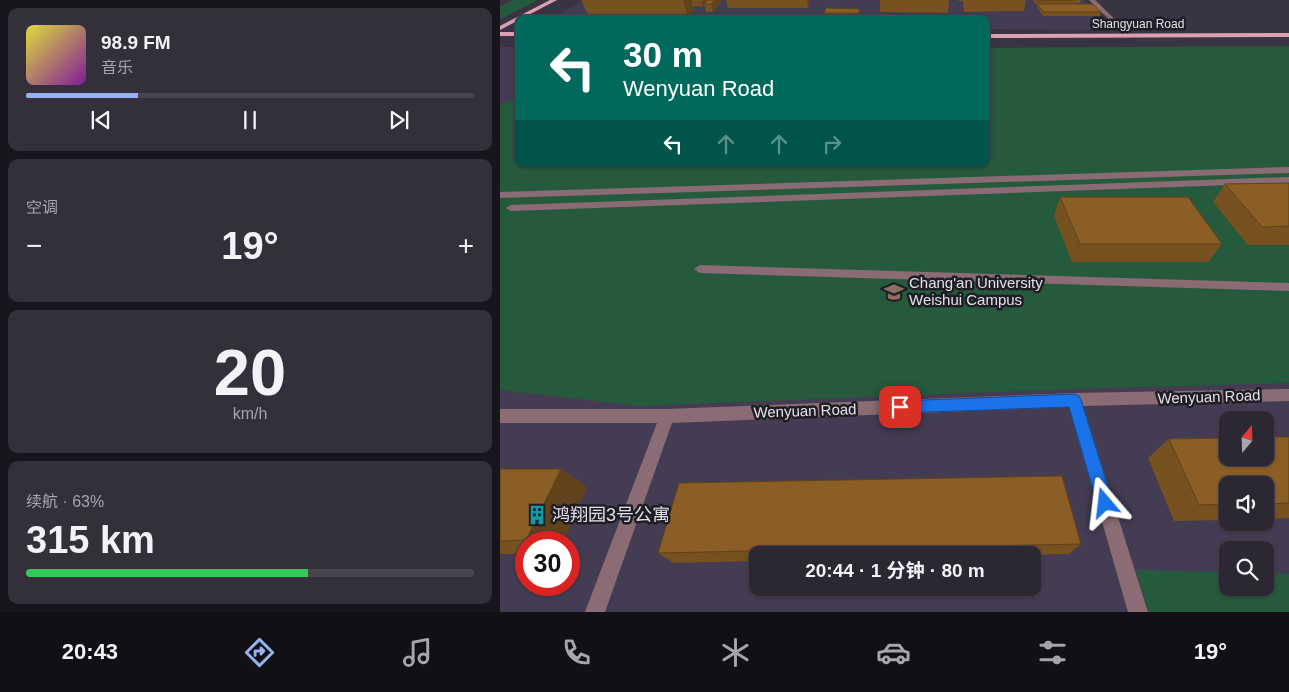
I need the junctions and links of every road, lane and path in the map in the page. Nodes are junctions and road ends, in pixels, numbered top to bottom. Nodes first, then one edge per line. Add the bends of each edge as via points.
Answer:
1 (554, 0) edge
2 (562, 0) edge
3 (1092, 0) edge
4 (525, 15) edge
5 (535, 15) edge
6 (515, 20) edge
7 (515, 26) edge
8 (500, 28) edge
9 (1289, 33) edge
10 (500, 34) edge
11 (515, 34) edge
12 (990, 34) edge
13 (1126, 34) junction
14 (500, 39) edge
15 (515, 39) edge
16 (1289, 170) edge
17 (1289, 180) edge
18 (500, 195) edge
19 (511, 208) dead end
20 (700, 269) dead end
21 (1289, 287) edge
22 (1289, 395) edge
23 (1074, 400) junction
24 (500, 416) edge
25 (667, 416) junction
26 (595, 612) edge
27 (1138, 612) edge

1 - 4 main road
2 - 5 main road
3 - 13 street
6 - 8 main road
7 - 10 main road
9 - 13 main road, Shangyuan Road
10 - 11 main road
12 - 13 main road, Shangyuan Road
14 - 15 main road
16 - 18 street
17 - 19 street
20 - 21 street
22 - 23 street, Wenyuan Road
23 - 25 street, Wenyuan Road
23 - 27 street
24 - 25 street, Wenyuan Road
25 - 26 street

